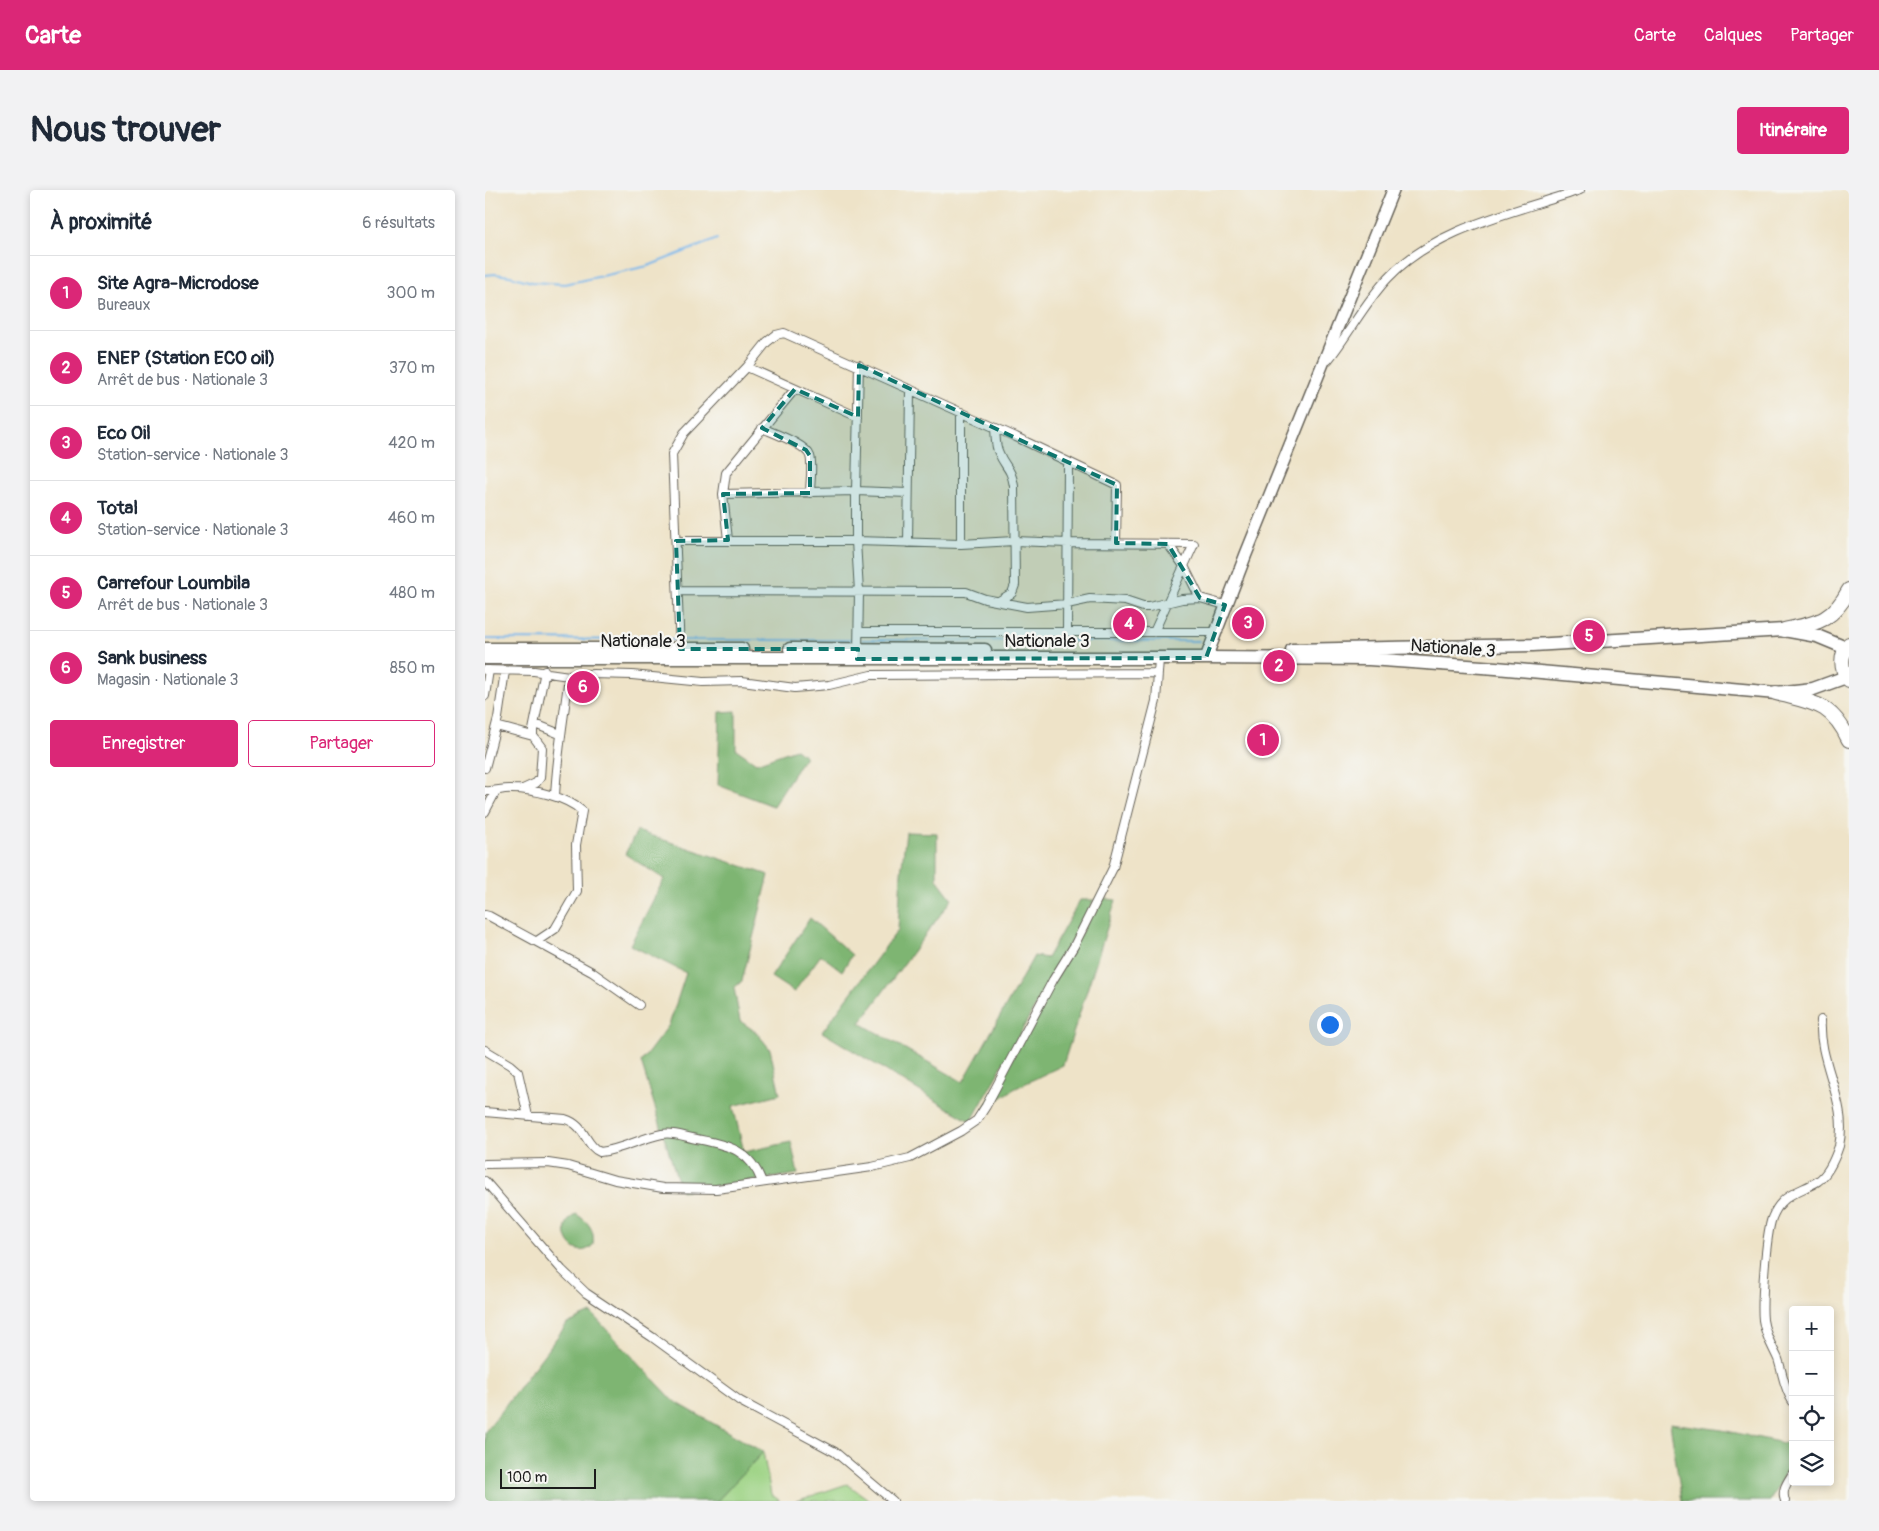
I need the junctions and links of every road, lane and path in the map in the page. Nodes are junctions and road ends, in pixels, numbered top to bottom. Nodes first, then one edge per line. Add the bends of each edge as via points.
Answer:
1 (1393, 190) edge
2 (1580, 190) edge
3 (859, 366) junction
4 (747, 367) junction
5 (1320, 370) junction
6 (795, 389) junction
7 (910, 389) junction
8 (961, 412) junction
9 (858, 417) junction
10 (762, 428) junction
11 (995, 429) junction
12 (1068, 462) junction
13 (856, 491) junction
14 (810, 493) junction
15 (908, 493) junction
16 (723, 494) junction
17 (728, 540) junction
18 (676, 541) junction
19 (856, 541) junction
20 (1014, 541) junction
21 (908, 543) junction
22 (1068, 543) junction
23 (961, 544) junction
24 (1116, 544) junction
25 (1168, 544) junction
26 (1184, 566) junction
27 (1849, 590) edge
28 (678, 591) junction
29 (859, 592) junction
30 (1200, 598) junction
31 (999, 601) junction
32 (1167, 603) junction
33 (1067, 604) junction
34 (1225, 605) junction
35 (1784, 630) junction
36 (859, 632) junction
37 (1067, 632) junction
38 (1154, 632) junction
39 (1215, 632) junction
40 (1847, 646) edge
41 (485, 649) edge
42 (680, 654) junction
43 (857, 654) junction
44 (1207, 654) junction
45 (1159, 658) junction
46 (486, 666) edge
47 (505, 670) junction
48 (545, 671) junction
49 (1158, 673) junction
50 (569, 676) junction
51 (1847, 678) edge
52 (1776, 693) junction
53 (485, 696) edge
54 (535, 724) junction
55 (496, 726) junction
56 (560, 734) junction
57 (533, 736) junction
58 (489, 740) edge
59 (1849, 740) edge
60 (542, 758) junction
61 (557, 761) junction
62 (485, 768) edge
63 (523, 789) junction
64 (485, 791) edge
65 (496, 791) junction
66 (555, 796) junction
67 (485, 812) edge
68 (485, 916) edge
69 (537, 942) junction
70 (639, 1005) dead end
71 (1821, 1020) dead end
72 (485, 1050) edge
73 (485, 1112) edge
74 (528, 1116) junction
75 (485, 1164) edge
76 (485, 1181) edge
77 (762, 1182) junction
78 (1789, 1396) edge
79 (1789, 1480) edge
80 (893, 1501) edge
81 (1785, 1501) edge

1 - 5 main road
2 - 5 street via 1499,216 1427,248 1389,277
3 - 4 street via 784,333 767,342
3 - 7 street
3 - 9 street
4 - 6 street
4 - 18 street via 684,433 674,448
5 - 34 main road
6 - 9 street
6 - 10 street
7 - 8 street
7 - 15 street
8 - 11 street
8 - 23 street
9 - 13 street
10 - 14 street via 806,450 810,456
10 - 16 street via 726,474
11 - 12 street
11 - 20 street via 997,448 1012,474
12 - 22 street
12 - 24 street via 1117,485
13 - 14 street
13 - 15 street
13 - 19 street
14 - 16 street
15 - 21 street
16 - 17 street
17 - 18 street
17 - 19 street
18 - 28 street
19 - 21 street
19 - 29 street
20 - 22 street
20 - 23 street
20 - 31 street via 1015,585 1011,593
21 - 23 street
22 - 24 street
22 - 33 street
24 - 25 street
25 - 26 street
25 - 26 street via 1194,544
26 - 30 street
26 - 32 street
27 - 35 highway via 1833,613 1819,622
28 - 29 street
28 - 42 street
29 - 31 street via 966,592
29 - 36 street
30 - 32 street
30 - 34 street
31 - 33 street via 1027,607
32 - 33 street via 1143,607 1125,601 1090,599
32 - 38 street
33 - 37 street
34 - 39 main road
35 - 40 main road, Nationale 3
35 - 44 main road, Nationale 3 via 1533,645
36 - 37 street
36 - 43 street
37 - 38 street
38 - 39 street
39 - 44 main road
40 - 51 highway via 1842,662
41 - 42 main road, Nationale 3
42 - 43 main road, Nationale 3
42 - 46 main road, Nationale 3
43 - 44 main road, Nationale 3
43 - 45 main road, Nationale 3
44 - 45 main road, Nationale 3
44 - 52 main road, Nationale 3 via 1369,659
45 - 49 street
46 - 47 street
46 - 53 street
47 - 48 street
47 - 55 street
48 - 50 street
48 - 54 street
49 - 50 street via 871,675 829,686 795,688 742,681 703,682 593,674
49 - 77 street via 1156,701 1113,868 982,1114 961,1131 910,1158 889,1164
50 - 56 street
51 - 52 main road, Nationale 3 via 1813,689
52 - 59 highway via 1821,705 1842,725
54 - 56 street
54 - 57 street
55 - 57 street
55 - 58 street
56 - 61 street
57 - 60 street via 542,748
58 - 62 street
60 - 61 street
60 - 63 street via 538,781
61 - 66 street
63 - 65 street
63 - 66 street
64 - 65 street
65 - 67 street
66 - 69 street via 582,811 576,845 577,891 555,929
68 - 69 street
69 - 70 street via 592,972
71 - 78 street via 1823,1052 1840,1107 1839,1145 1825,1175 1780,1204 1772,1219 1764,1281 1765,1333 1778,1360
72 - 74 street via 518,1072
73 - 74 street
74 - 77 street via 573,1121 600,1152 665,1133 728,1146 751,1160
75 - 77 street via 548,1163 643,1186 677,1189 716,1189
76 - 80 street via 586,1293 740,1401 835,1452
79 - 81 street via 1784,1489

